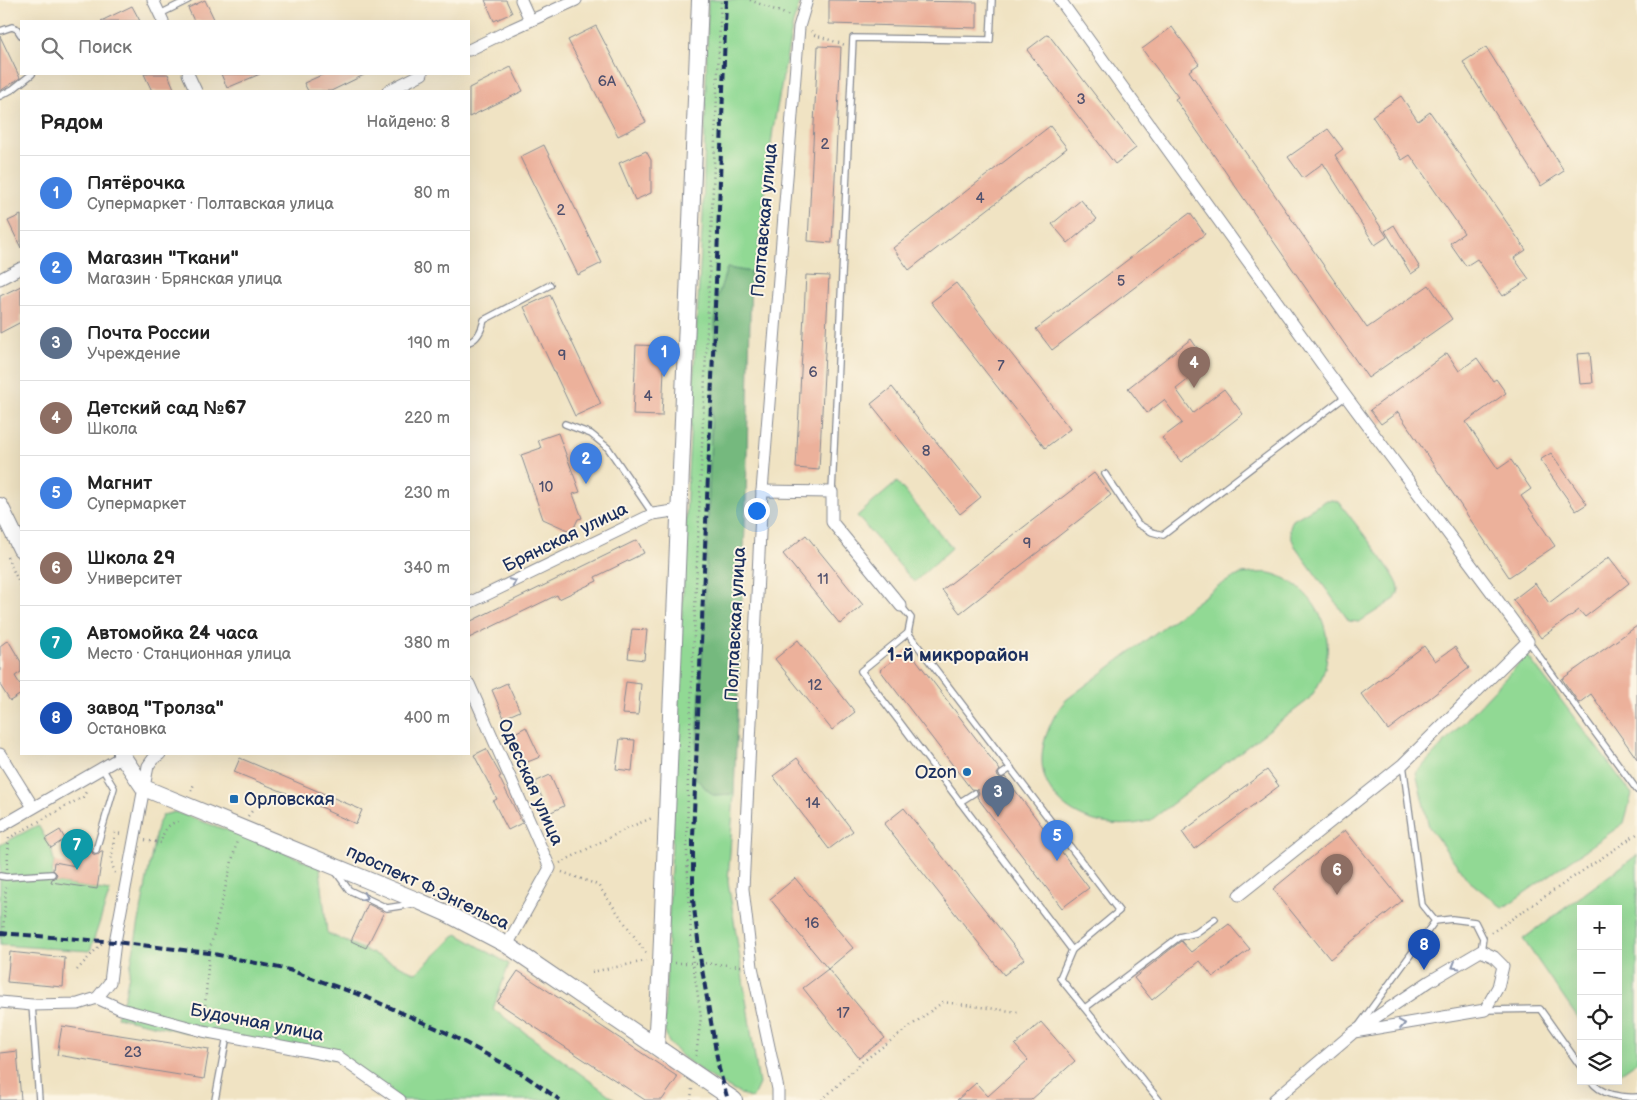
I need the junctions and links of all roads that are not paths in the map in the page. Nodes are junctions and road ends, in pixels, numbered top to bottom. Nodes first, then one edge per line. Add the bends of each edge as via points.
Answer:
1 (153, 0) edge
2 (188, 0) edge
3 (521, 0) edge
4 (576, 0) edge
5 (700, 0) edge
6 (807, 0) edge
7 (992, 0) edge
8 (1060, 0) edge
9 (162, 18) edge
10 (530, 20) junction
11 (0, 32) edge
12 (20, 34) edge
13 (470, 50) edge
14 (31, 75) edge
15 (188, 75) edge
16 (420, 75) edge
17 (196, 90) edge
18 (390, 90) edge
19 (0, 96) edge
20 (20, 269) edge
21 (0, 279) edge
22 (550, 285) dead end
23 (470, 342) edge
24 (1346, 396) junction
25 (565, 424) dead end
26 (1105, 474) dead end
27 (762, 491) junction
28 (832, 492) junction
29 (0, 506) edge
30 (680, 510) junction
31 (653, 514) junction
32 (20, 547) edge
33 (470, 603) edge
34 (901, 606) joint
35 (908, 633) junction
36 (1528, 641) junction
37 (470, 686) edge
38 (0, 754) edge
39 (122, 755) edge
40 (159, 755) edge
41 (1403, 764) junction
42 (102, 768) junction
43 (1011, 768) junction
44 (1002, 774) dead end
45 (144, 788) junction
46 (1637, 790) edge
47 (974, 793) dead end
48 (960, 802) junction
49 (33, 807) junction
50 (0, 827) edge
51 (96, 850) dead end
52 (52, 874) dead end
53 (3, 876) edge
54 (1239, 895) dead end
55 (1215, 919) dead end
56 (1435, 921) junction
57 (507, 945) junction
58 (1072, 950) junction
59 (1481, 951) junction
60 (97, 998) junction
61 (0, 1002) edge
62 (32, 1005) junction
63 (1085, 1008) junction
64 (1485, 1010) junction
65 (1354, 1032) junction
66 (226, 1036) junction
67 (656, 1046) junction
68 (1577, 1061) edge
69 (1594, 1085) edge
70 (1637, 1097) edge
71 (38, 1100) edge
72 (215, 1100) edge
73 (400, 1100) edge
74 (734, 1100) edge
75 (778, 1100) edge
76 (1159, 1100) edge
77 (1274, 1100) edge

1 - 9 street
2 - 9 lane
3 - 10 street
4 - 10 street
5 - 30 street
6 - 27 street, Полтавская улица via 799,28
7 - 28 lane via 990,40 853,38
8 - 24 street
10 - 13 street
11 - 12 lane via 12,26
14 - 19 lane
15 - 17 street
16 - 18 street
20 - 21 street
22 - 23 lane via 484,320 481,331
24 - 26 lane via 1163,535 1138,524
24 - 36 street
25 - 31 lane via 591,434 608,448
27 - 28 street
27 - 75 street, Полтавская улица via 743,889 752,967
28 - 34 street via 832,522
29 - 32 street
30 - 31 street, Брянская улица
30 - 67 street
33 -> 31 street, Брянская улица
34 - 35 lane via 911,618
35 - 43 lane
35 - 48 lane via 861,671
36 - 41 street
36 - 46 lane
37 - 57 street, Одесская улица via 550,868
38 - 49 street
39 - 42 street
39 - 45 street
40 - 45 street via 148,766
41 - 54 street
41 - 56 lane via 1422,905
42 - 49 street
42 - 51 lane via 114,788
43 - 44 lane
43 - 58 lane via 1119,911
45 - 57 street, проспект Ф.Энгельса via 421,902
45 - 60 street via 110,982
47 - 48 lane
48 - 58 lane
49 - 50 street
52 - 53 lane
55 - 63 lane via 1196,933 1179,937
56 - 59 lane via 1452,918 1475,922 1483,938
56 - 65 lane
57 - 67 street, проспект Ф.Энгельса
58 - 63 lane via 1060,978
59 - 64 street via 1494,957 1502,966 1498,987
59 -> 65 street via 1430,980
60 - 62 street via 78,1004
60 - 66 street, Будочная улица via 121,1009
61 - 62 street
62 - 71 lane
63 - 76 lane
65 -> 64 street
64 - 68 lane via 1540,1009
65 - 77 street
66 - 72 lane
66 - 73 street, Будочная улица via 339,1057
67 - 74 street, проспект Ф.Энгельса
69 - 70 lane via 1623,1098

